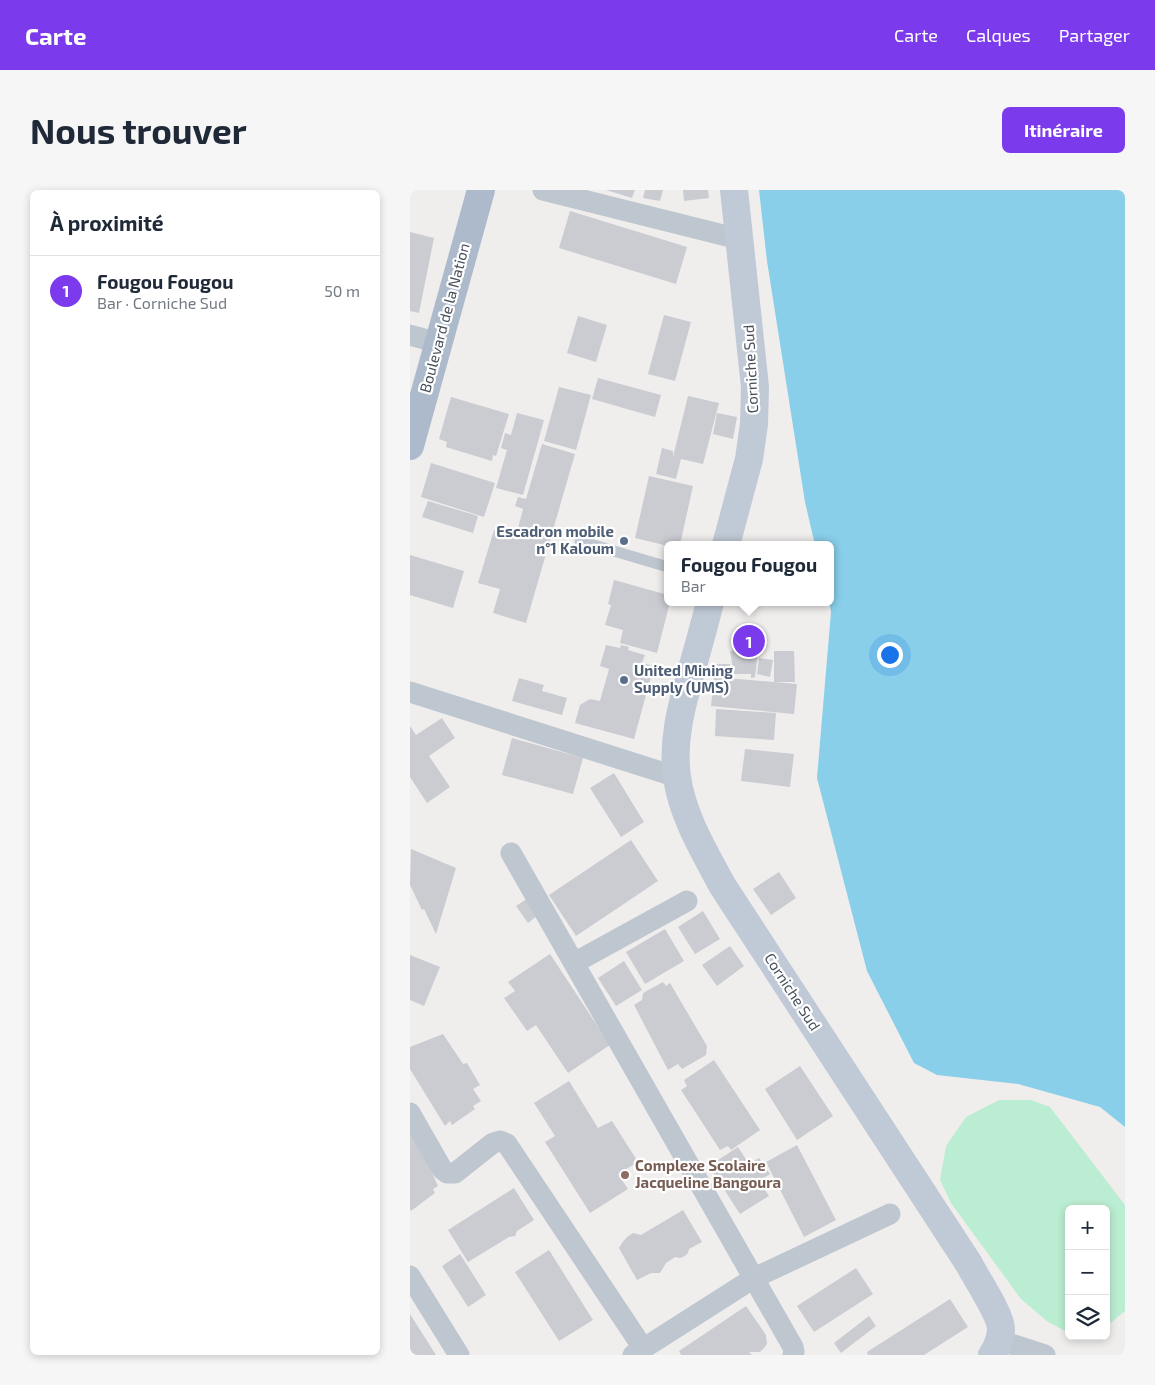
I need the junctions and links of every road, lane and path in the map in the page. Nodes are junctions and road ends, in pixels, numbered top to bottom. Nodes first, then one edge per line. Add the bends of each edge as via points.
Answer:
1 (480, 190) edge
2 (543, 190) edge
3 (734, 190) edge
4 (577, 194) edge
5 (739, 239) junction
6 (410, 335) edge
7 (438, 343) junction
8 (420, 381) edge
9 (410, 446) edge
10 (580, 541) dead end
11 (727, 541) edge
12 (664, 565) edge
13 (709, 606) edge
14 (410, 692) edge
15 (676, 777) junction
16 (511, 854) dead end
17 (687, 901) dead end
18 (574, 962) junction
19 (410, 1113) edge
20 (890, 1214) dead end
21 (410, 1276) edge
22 (754, 1278) junction
23 (416, 1299) edge
24 (996, 1347) edge
25 (638, 1352) edge
26 (459, 1355) edge
27 (793, 1355) edge
28 (1045, 1355) edge

1 - 7 main road, Boulevard de la Nation
2 - 4 street
3 - 5 main road, Corniche Sud
4 - 5 street
5 - 11 main road, Corniche Sud via 754,387 754,424 749,459
6 - 7 street
7 - 8 main road, Boulevard de la Nation
8 - 9 main road, Boulevard de la Nation
10 - 12 lane
13 - 15 main road, Corniche Sud via 679,716
14 - 15 street
15 - 24 main road, Corniche Sud via 701,847 722,885 969,1264 999,1318 1001,1329
16 - 18 street
17 - 18 street
18 - 22 street
19 - 25 street via 447,1173 455,1173 493,1143 507,1144
20 - 22 street
21 - 23 street
22 - 25 street
22 - 27 street via 793,1347
23 - 26 street
24 - 28 street

